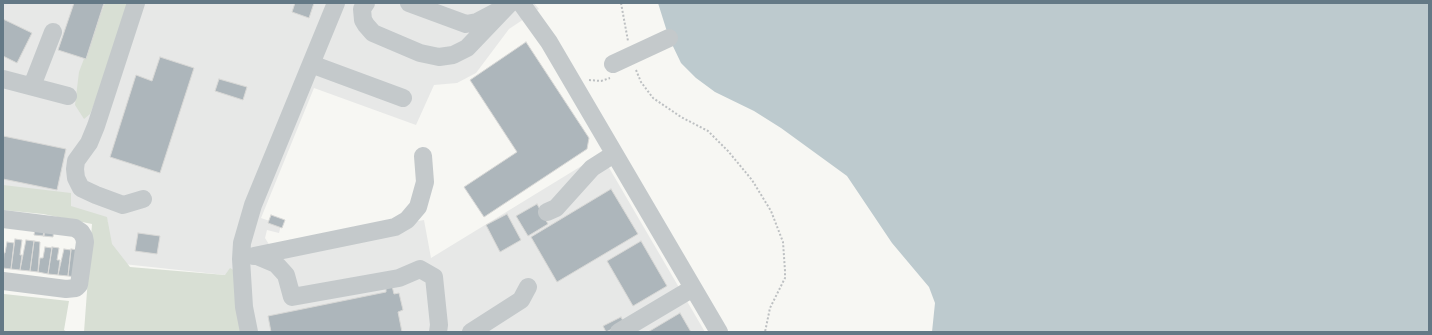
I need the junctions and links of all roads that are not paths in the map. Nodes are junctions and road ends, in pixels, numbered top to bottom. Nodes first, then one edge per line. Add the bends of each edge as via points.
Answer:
1 (136, 3) edge
2 (336, 3) edge
3 (366, 3) edge
4 (409, 3) edge
5 (504, 3) edge
6 (510, 3) edge
7 (521, 3) edge
8 (53, 32) dead end
9 (669, 38) dead end
10 (621, 60) road end
11 (311, 64) junction
12 (3, 79) edge
13 (32, 86) junction
14 (68, 96) dead end
15 (403, 98) dead end
16 (614, 154) junction
17 (423, 156) dead end
18 (143, 199) dead end
19 (547, 212) dead end
20 (3, 219) edge
21 (249, 257) junction
22 (3, 281) edge
23 (528, 287) dead end
24 (693, 288) junction
25 (249, 332) edge
26 (438, 332) edge
27 (471, 332) edge
28 (619, 332) edge
29 (719, 332) edge

1 - 18 street via 96,126 74,169 81,188 96,195 123,205
2 - 11 street
3 - 6 street via 362,9 363,20 373,33 420,53 440,57 453,55 473,44
4 - 5 street via 466,24 483,20
7 - 16 street via 549,42
8 - 13 street
9 - 10 street
11 - 15 street
11 - 21 street via 253,205 242,243
12 - 13 street
13 - 14 street
16 - 19 street via 592,168 556,208
16 - 24 street
17 - 21 street via 425,182 418,207 407,220 395,227
20 - 22 street via 67,227 81,232 85,242 79,285 72,289
21 - 25 street via 244,307
21 - 26 street via 276,264 286,276 292,297 399,278 420,269 434,277
23 - 27 street via 521,300
24 - 28 street
24 - 29 street

